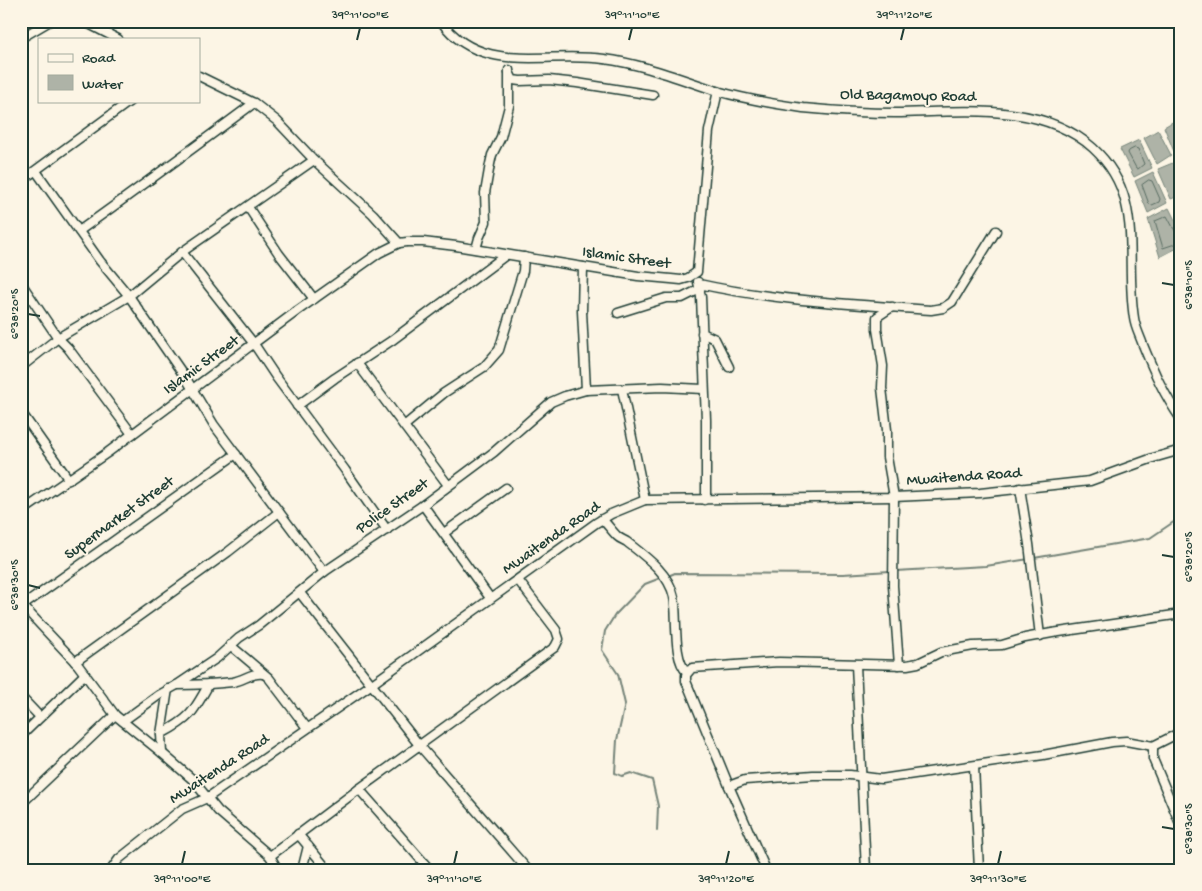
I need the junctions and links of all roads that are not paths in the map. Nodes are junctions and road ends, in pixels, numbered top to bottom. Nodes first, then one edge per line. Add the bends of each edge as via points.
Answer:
1 (50, 21) edge
2 (83, 21) edge
3 (441, 21) edge
4 (21, 38) edge
5 (116, 38) edge
6 (510, 58) junction
7 (509, 70) junction
8 (200, 76) edge
9 (718, 91) junction
10 (653, 95) dead end
11 (129, 102) edge
12 (254, 103) junction
13 (314, 160) junction
14 (36, 171) junction
15 (21, 181) edge
16 (248, 207) junction
17 (79, 230) junction
18 (996, 231) dead end
19 (399, 243) junction
20 (476, 249) junction
21 (182, 252) junction
22 (506, 255) junction
23 (524, 257) junction
24 (583, 267) junction
25 (696, 272) junction
26 (21, 283) edge
27 (699, 287) junction
28 (129, 296) junction
29 (314, 299) junction
30 (892, 307) junction
31 (618, 313) dead end
32 (702, 333) junction
33 (58, 338) junction
34 (254, 344) junction
35 (357, 363) junction
36 (21, 367) edge
37 (729, 367) dead end
38 (703, 389) junction
39 (193, 390) junction
40 (586, 390) junction
41 (622, 390) junction
42 (298, 406) junction
43 (22, 414) edge
44 (1181, 419) edge
45 (404, 426) junction
46 (132, 434) junction
47 (1181, 450) edge
48 (236, 454) junction
49 (69, 480) junction
50 (448, 485) junction
51 (506, 488) dead end
52 (1020, 488) junction
53 (894, 497) junction
54 (646, 500) junction
55 (704, 500) junction
56 (423, 505) junction
57 (21, 512) edge
58 (279, 512) junction
59 (602, 519) junction
60 (387, 530) junction
61 (444, 533) junction
62 (324, 572) junction
63 (518, 580) junction
64 (300, 593) junction
65 (490, 598) junction
66 (22, 606) edge
67 (1181, 614) edge
68 (1040, 636) junction
69 (230, 645) junction
70 (75, 662) junction
71 (856, 665) junction
72 (899, 665) junction
73 (687, 672) junction
74 (85, 674) junction
75 (263, 674) junction
76 (209, 684) junction
77 (372, 684) junction
78 (177, 685) junction
79 (168, 689) junction
80 (21, 697) edge
81 (115, 714) junction
82 (40, 717) junction
83 (123, 721) junction
84 (307, 728) junction
85 (1181, 732) edge
86 (161, 734) junction
87 (21, 736) edge
88 (419, 745) junction
89 (1153, 746) junction
90 (162, 753) junction
91 (974, 766) junction
92 (862, 776) junction
93 (728, 786) junction
94 (359, 789) junction
95 (207, 798) junction
96 (21, 804) edge
97 (1181, 826) edge
98 (298, 834) junction
99 (308, 846) junction
100 (270, 856) junction
101 (326, 869) edge
102 (111, 870) edge
103 (278, 870) edge
104 (302, 870) edge
105 (430, 870) edge
106 (528, 870) edge
107 (766, 870) edge
108 (866, 870) edge
109 (979, 870) edge

1 - 4 street
2 - 5 street
3 - 6 street, Old Bagamoyo Road via 464,44 492,56
6 - 7 street
6 - 9 street, Old Bagamoyo Road via 585,56 607,59
7 - 10 street via 513,80 549,80
7 - 20 street via 509,106 492,155 485,193 486,222
8 - 12 street
9 - 25 street via 709,131
9 - 44 street, Old Bagamoyo Road via 761,101 839,111 1017,114 1060,127 1092,147 1114,171 1126,202 1134,320 1159,384
11 - 14 street
12 - 13 street
12 - 17 street
13 - 16 street
13 - 19 street
14 - 15 street
14 - 17 street
16 - 21 street
16 - 29 street
17 - 28 street
18 - 30 street via 952,302 944,308
19 - 20 street, Islamic Street via 423,242
19 - 29 street, Islamic Street via 379,253
20 - 22 street, Islamic Street
21 - 28 street
21 - 34 street
22 - 23 street, Islamic Street
22 - 35 street
23 - 24 street, Islamic Street
23 - 45 street via 523,271 499,350 484,367 444,393
24 - 25 street, Islamic Street via 671,279 688,278
24 - 40 street
25 - 27 street
26 - 33 street
27 - 30 street
27 - 31 street via 682,298 666,298
27 - 32 street
28 - 33 street
28 - 39 street
29 - 34 street, Islamic Street
30 - 53 street via 877,316 877,329 883,366 886,457
32 - 37 street via 715,339
32 - 38 street
33 - 36 street
33 - 46 street
34 - 39 street, Islamic Street
34 - 42 street
35 - 42 street
35 - 45 street
38 - 41 street, Police Street
38 - 55 street via 706,440
39 - 46 street, Islamic Street
39 - 48 street
40 - 41 street, Police Street
40 - 50 street, Police Street via 551,402 494,452
41 - 54 street
42 - 60 street
43 - 49 street
45 - 50 street
46 - 49 street, Islamic Street
47 - 52 street, Mwaitenda Road via 1090,481
48 - 58 street
48 - 66 street, SuperMarket Street
49 - 57 street, Islamic Street
50 - 56 street, Police Street
51 - 61 street
52 - 53 street, Mwaitenda Road
52 - 68 street
53 - 55 street, Mwaitenda Road
53 - 72 street via 894,586
54 - 55 street, Mwaitenda Road
54 - 59 street, Mwaitenda Road
56 - 60 street, Police Street
56 - 61 street
58 - 62 street
58 - 70 street
59 - 63 street, Mwaitenda Road
59 - 73 street via 617,536 656,566 667,580 675,602 677,644 682,666
60 - 62 street, Police Street
61 - 65 street
62 - 64 street, Police Street
63 - 65 street, Mwaitenda Road
63 - 88 street via 556,630 557,644
64 - 69 street, Police Street
64 - 77 street
65 - 77 street, Mwaitenda Road
66 - 70 street
67 - 68 street
68 - 72 street via 1002,645 941,652 918,663
69 - 75 street
69 - 78 street, Police Street via 217,658
70 - 74 street
71 - 72 street
71 - 73 street via 763,662 692,668
71 - 92 street
73 - 93 street via 686,681
74 - 81 street
74 - 82 street
75 - 76 street
75 - 84 street
76 - 78 street
76 - 86 street via 188,718
77 - 84 street, Mwaitenda Road
77 - 88 street
78 - 79 street, Police Street
79 - 83 street, Police Street
79 - 86 street
80 - 82 street
81 - 83 street
81 - 96 street
82 - 87 street
83 - 90 street
84 - 95 street, Mwaitenda Road
85 - 89 street
86 - 90 street
88 - 94 street
88 - 106 street
89 - 91 street via 1112,742
89 - 97 street via 1153,759
90 - 95 street via 192,779
91 - 92 street via 881,779
91 - 109 street
92 - 93 street via 764,778
92 - 108 street
93 - 107 street
94 - 98 street
94 - 105 street
95 - 100 street via 218,812
95 - 102 street, Mwaitenda Road via 182,809 119,859
98 - 99 street
98 - 100 street
99 - 101 street
99 - 104 street
100 - 103 street

